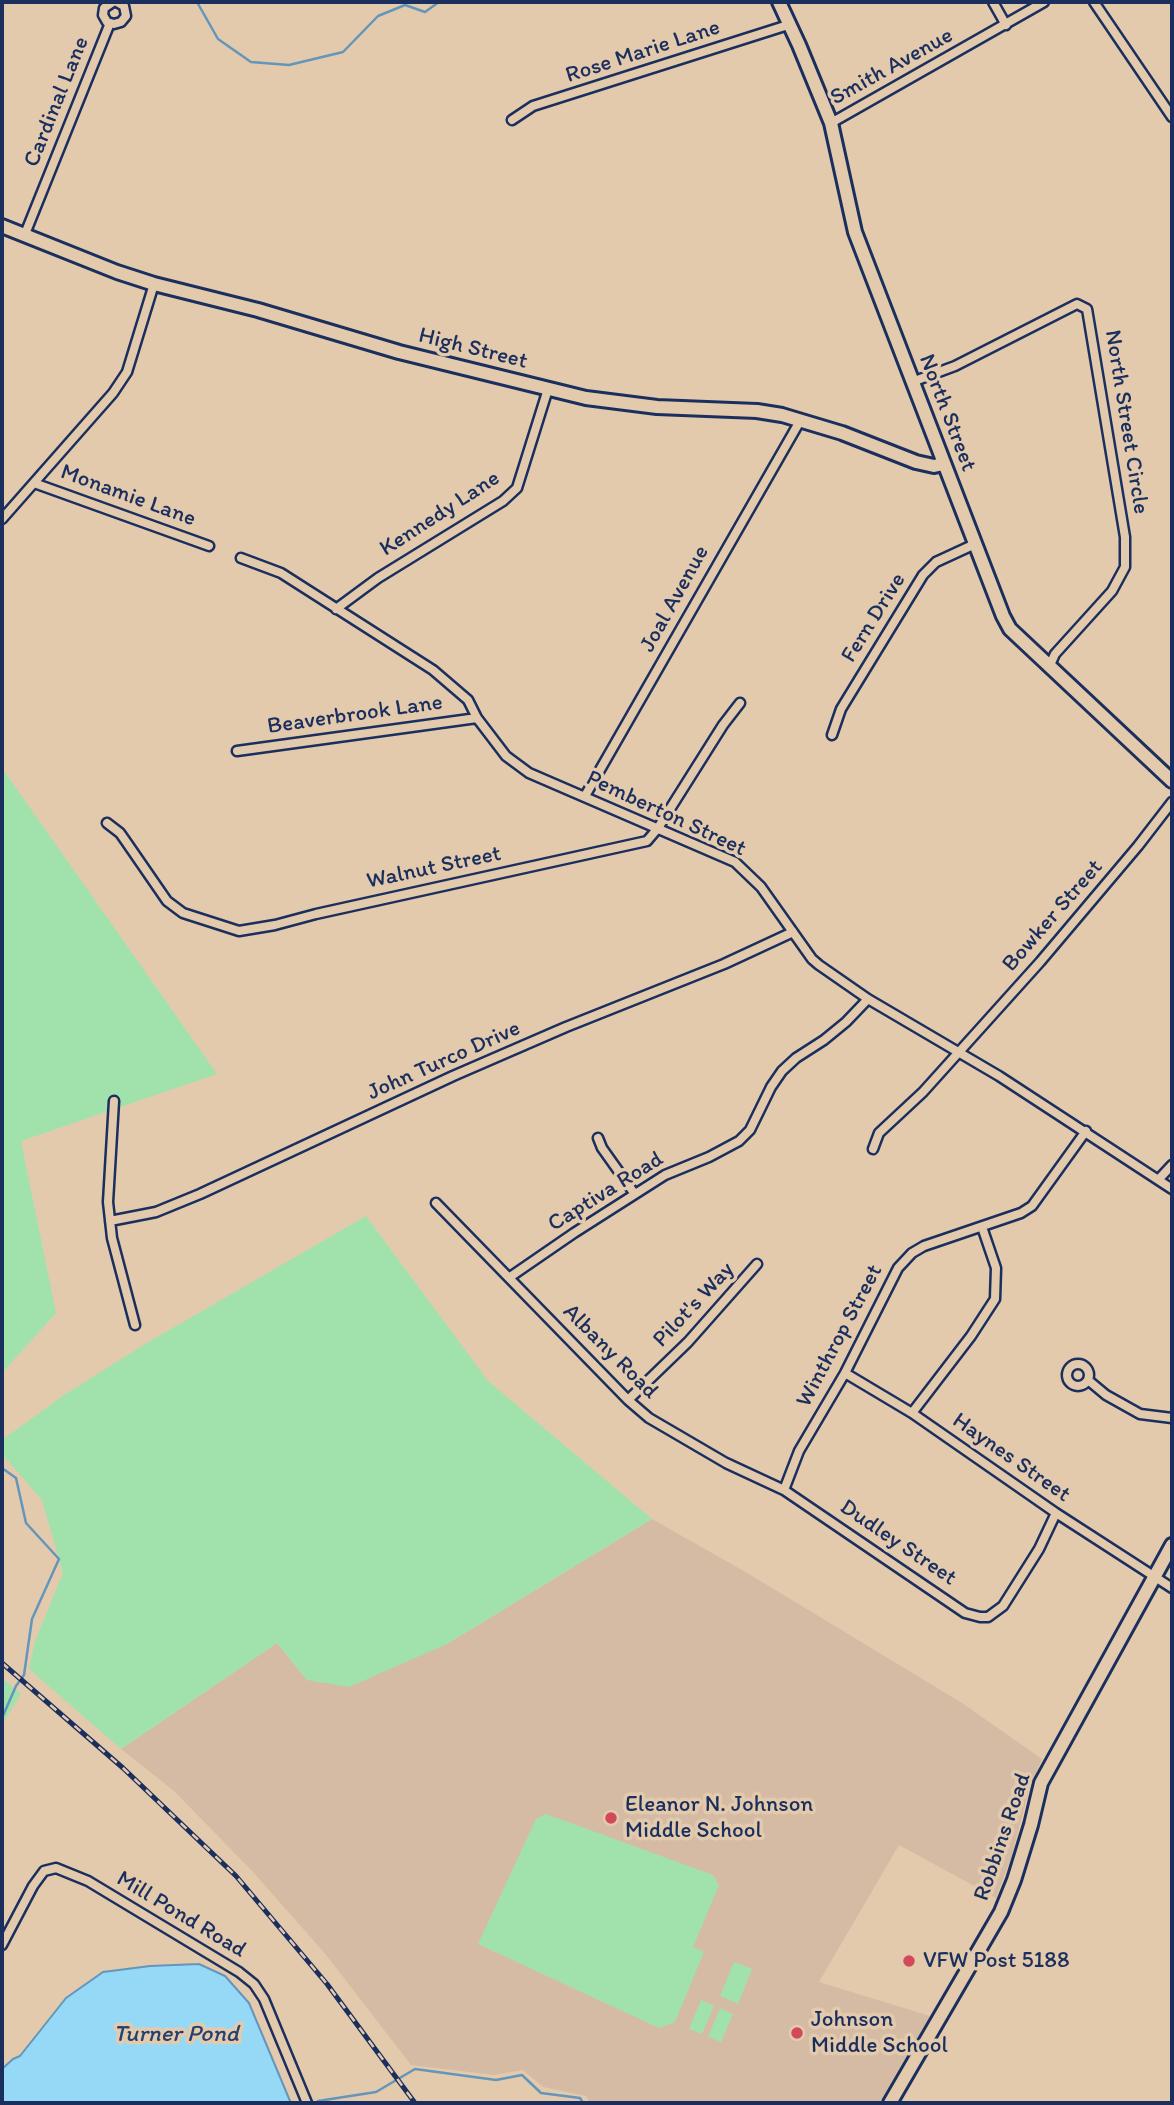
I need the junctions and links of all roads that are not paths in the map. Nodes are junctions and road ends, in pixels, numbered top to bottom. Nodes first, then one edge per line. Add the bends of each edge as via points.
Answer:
1 (115, 2) edge
2 (779, 2) edge
3 (993, 2) edge
4 (1044, 2) edge
5 (1094, 2) edge
6 (110, 23) junction
7 (1006, 24) junction
8 (788, 25) junction
9 (1169, 104) edge
10 (1172, 117) edge
11 (512, 120) dead end
12 (831, 123) junction
13 (2, 226) edge
14 (25, 234) junction
15 (155, 284) junction
16 (912, 382) junction
17 (548, 389) junction
18 (800, 421) junction
19 (943, 464) junction
20 (34, 483) junction
21 (2, 519) edge
22 (975, 544) junction
23 (209, 547) dead end
24 (241, 558) dead end
25 (336, 609) junction
26 (1049, 667) junction
27 (740, 703) dead end
28 (478, 718) junction
29 (832, 735) dead end
30 (237, 751) dead end
31 (1172, 780) edge
32 (585, 796) junction
33 (1172, 802) edge
34 (107, 823) dead end
35 (659, 828) junction
36 (793, 932) junction
37 (868, 999) junction
38 (958, 1052) junction
39 (114, 1101) dead end
40 (1086, 1131) junction
41 (598, 1138) dead end
42 (873, 1149) dead end
43 (1172, 1165) edge
44 (1159, 1180) junction
45 (1172, 1189) edge
46 (634, 1193) junction
47 (436, 1203) dead end
48 (110, 1221) junction
49 (982, 1227) junction
50 (757, 1264) dead end
51 (510, 1277) junction
52 (135, 1325) dead end
53 (845, 1373) junction
54 (1088, 1380) dead end
55 (628, 1400) junction
56 (912, 1413) junction
57 (1172, 1418) edge
58 (784, 1490) junction
59 (1056, 1513) junction
60 (1172, 1545) edge
61 (1154, 1577) junction
62 (1172, 1588) edge
63 (2, 1945) edge
64 (306, 2103) edge
65 (890, 2103) edge

1 - 6 street, Cardinal Lane via 103,11
1 - 6 street, Cardinal Lane via 125,9 126,16 118,24
2 - 8 street, North Street
3 - 7 street
4 - 7 street, Smith Avenue
5 - 9 street
6 - 14 street, Cardinal Lane
7 - 12 street, Smith Avenue
8 - 11 street, Rose Marie Lane via 533,106
8 - 12 street, North Street
9 - 10 street
12 - 16 street, North Street via 855,232
13 - 14 street, High Street
14 - 15 street, High Street
15 - 17 street, High Street
15 - 20 street via 127,372
16 - 19 street, North Street
16 - 26 street, North Street Circle via 981,354 1077,304 1087,309 1125,537 1125,567 1112,591 1055,654
17 - 18 street, High Street via 657,407 757,411
17 - 25 street, Kennedy Lane via 517,488
18 - 19 street, High Street via 916,462
18 - 32 street, Joal Avenue
19 - 22 street, North Street
20 - 21 street
20 - 23 street, Monamie Lane
22 - 26 street, North Street via 1010,629
22 - 29 street, Fern Drive via 936,562 923,575 841,709
24 - 25 street, Pemberton Street via 281,573
25 - 28 street, Pemberton Street via 433,670 468,700
26 - 31 street, North Street
27 - 35 street, Walnut Street
28 - 30 street, Beaverbrook Lane
28 - 32 street, Pemberton Street via 513,762 540,779
32 - 35 street, Pemberton Street
33 - 38 street, Bowker Street via 1040,962
34 - 35 street, Walnut Street via 127,842 167,901 183,913 239,931 643,842
35 - 36 street, Pemberton Street via 735,862 761,887
36 - 37 street, Pemberton Street via 812,959
36 - 48 street, John Turco Drive via 453,1076 200,1194 156,1212
37 - 38 street, Pemberton Street
37 - 46 street, Captiva Road via 846,1022 782,1071 750,1130 739,1141
38 - 40 street, Pemberton Street
38 - 42 street, Bowker Street via 879,1133
39 - 48 street
40 - 44 street, Pemberton Street
40 - 49 street, Winthrop Street via 1032,1206
41 - 46 street
43 - 44 street
44 - 45 street, Pemberton Street
46 - 51 street, Captiva Road
47 - 51 street, Albany Road
48 - 52 street
49 - 53 street, Winthrop Street via 912,1253 898,1268
49 - 56 street via 996,1268 995,1299
50 - 55 street, Pilot's Way via 688,1342
51 - 55 street, Albany Road
53 - 56 street, Haynes Street
53 - 58 street, Winthrop Street via 799,1451
54 - 57 street via 1140,1414
55 - 58 street, Albany Road via 694,1446
56 - 59 street, Haynes Street
58 - 59 street, Dudley Street via 965,1613 980,1617 994,1615 1016,1590
59 - 61 street, Haynes Street
60 - 61 street, Robbins Road
61 - 62 street, Haynes Street
61 - 65 street, Robbins Road via 1041,1783 1001,1912
63 - 64 street, Mill Pond Road via 44,1871 57,1868 88,1881 254,1984

